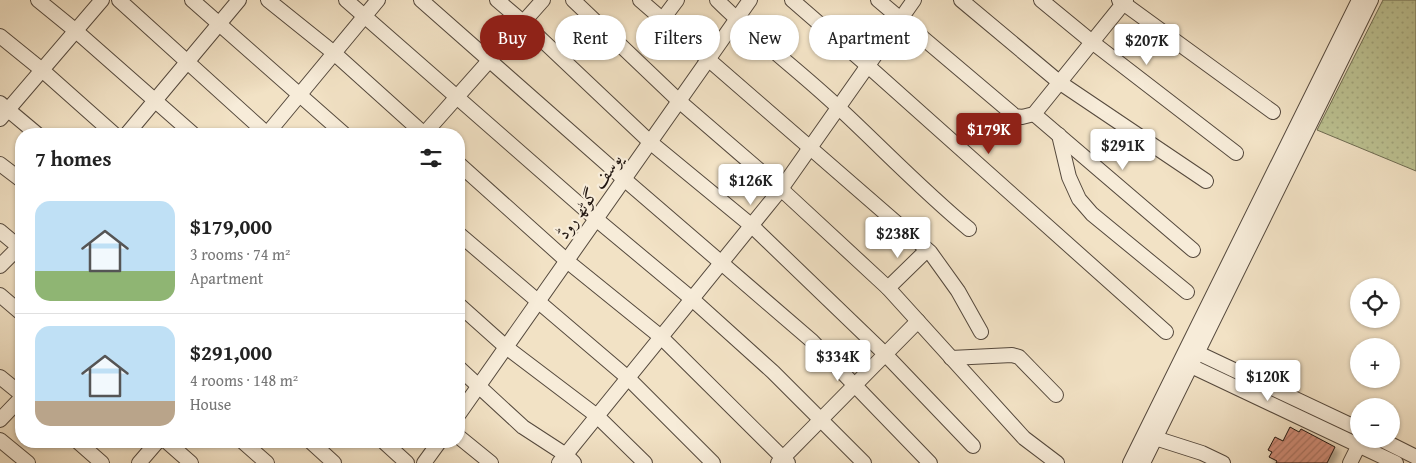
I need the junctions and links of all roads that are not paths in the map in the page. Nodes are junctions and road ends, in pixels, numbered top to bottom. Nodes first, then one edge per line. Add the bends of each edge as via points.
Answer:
1 (38, 0) edge
2 (102, 0) edge
3 (118, 0) edge
4 (192, 0) edge
5 (239, 0) edge
6 (268, 0) edge
7 (346, 0) edge
8 (378, 0) edge
9 (421, 0) edge
10 (497, 0) edge
11 (542, 0) edge
12 (573, 0) edge
13 (640, 0) edge
14 (678, 0) edge
15 (717, 0) edge
16 (750, 0) edge
17 (792, 0) edge
18 (878, 0) edge
19 (914, 0) edge
20 (961, 0) edge
21 (1041, 0) edge
22 (1359, 0) edge
23 (1371, 0) edge
24 (1122, 1) edge
25 (515, 15) edge
26 (529, 15) edge
27 (656, 15) edge
28 (666, 15) edge
29 (731, 15) edge
30 (740, 15) edge
31 (896, 15) edge
32 (904, 15) edge
33 (365, 16) junction
34 (219, 24) junction
35 (730, 29) edge
36 (76, 30) junction
37 (0, 36) edge
38 (928, 42) edge
39 (1092, 42) junction
40 (545, 43) edge
41 (720, 43) edge
42 (480, 51) edge
43 (334, 53) junction
44 (490, 60) joint
45 (708, 60) joint
46 (783, 60) edge
47 (872, 60) edge
48 (187, 62) junction
49 (868, 66) junction
50 (42, 70) junction
51 (1059, 82) junction
52 (299, 94) junction
53 (456, 96) junction
54 (155, 100) junction
55 (679, 101) junction
56 (839, 108) junction
57 (3, 111) edge
58 (1273, 112) dead end
59 (1034, 114) junction
60 (27, 128) edge
61 (107, 128) edge
62 (132, 128) edge
63 (186, 128) edge
64 (260, 128) edge
65 (272, 128) edge
66 (337, 128) edge
67 (417, 128) edge
68 (429, 128) edge
69 (1059, 135) junction
70 (650, 142) junction
71 (810, 148) junction
72 (1236, 153) dead end
73 (0, 164) edge
74 (465, 169) edge
75 (15, 175) edge
76 (624, 180) junction
77 (1206, 181) dead end
78 (782, 189) junction
79 (596, 219) junction
80 (752, 226) junction
81 (969, 228) dead end
82 (0, 231) edge
83 (465, 239) edge
84 (15, 242) edge
85 (927, 250) junction
86 (1193, 250) dead end
87 (15, 251) edge
88 (566, 261) junction
89 (721, 263) junction
90 (0, 266) edge
91 (888, 288) junction
92 (1187, 292) dead end
93 (0, 295) edge
94 (692, 299) junction
95 (537, 303) junction
96 (15, 308) edge
97 (465, 310) edge
98 (918, 321) junction
99 (981, 332) dead end
100 (1166, 332) dead end
101 (662, 337) junction
102 (506, 347) junction
103 (1191, 352) junction
104 (885, 354) junction
105 (951, 358) junction
106 (1185, 365) junction
107 (465, 373) edge
108 (0, 377) edge
109 (628, 378) junction
110 (479, 385) junction
111 (855, 385) junction
112 (15, 391) edge
113 (1056, 395) dead end
114 (15, 403) edge
115 (465, 405) edge
116 (597, 416) junction
117 (0, 420) edge
118 (820, 420) junction
119 (1350, 424) edge
120 (1350, 437) edge
121 (1155, 438) junction
122 (0, 440) edge
123 (465, 441) edge
124 (973, 446) dead end
125 (85, 448) edge
126 (152, 448) edge
127 (174, 448) edge
128 (250, 448) edge
129 (318, 448) edge
130 (391, 448) edge
131 (435, 448) edge
132 (1358, 448) edge
133 (1371, 448) edge
134 (1398, 448) edge
135 (1416, 457) edge
136 (1199, 458) edge
137 (566, 460) edge
138 (783, 461) edge
139 (28, 463) edge
140 (102, 463) edge
141 (139, 463) edge
142 (191, 463) edge
143 (267, 463) edge
144 (334, 463) edge
145 (407, 463) edge
146 (424, 463) edge
147 (491, 463) edge
148 (645, 463) edge
149 (713, 463) edge
150 (864, 463) edge
151 (930, 463) edge
152 (1057, 463) edge
153 (1130, 463) edge
154 (1143, 463) edge
155 (1223, 463) edge
156 (1350, 463) edge
157 (1396, 463) edge

1 - 36 street
2 - 36 street
3 - 48 street
4 - 34 street
5 - 34 street
6 - 43 street
7 - 33 street
8 - 33 street
9 - 42 street
10 - 25 street
11 - 26 street
12 - 55 street
13 - 27 street
14 - 28 street
15 - 29 street
16 - 30 street, یوسف گوٹھ روڈ
17 - 49 street
18 - 31 street
19 - 32 street
20 - 51 street
21 - 39 street
22 - 103 street
23 - 103 street
24 - 39 street
24 - 58 street
33 - 43 street
33 - 53 street
34 - 48 street
34 - 52 street
35 - 41 street, یوسف گوٹھ روڈ
36 - 50 street
36 - 54 street
37 - 50 street
38 - 59 street via 1015,116
39 - 51 street
39 - 72 street
40 - 70 street
43 - 52 street
43 - 67 street
44 - 53 street
44 - 76 street
45 - 55 street, یوسف گوٹھ روڈ
45 - 71 street
46 - 56 street
47 - 49 street
48 - 54 street
48 - 64 street
49 - 56 street
49 - 100 street
50 - 57 street
50 - 61 street
51 - 59 street
51 - 77 street
52 - 65 street
52 - 66 street
53 - 68 street
53 - 79 street
54 - 62 street
54 - 63 street
55 - 70 street, یوسف گوٹھ روڈ
55 - 78 street
56 - 71 street
56 - 81 street
57 - 60 street
59 - 69 street
69 - 86 street
69 - 92 street via 1069,177 1079,199 1092,214
70 - 76 street, یوسف گوٹھ روڈ
70 - 80 street
71 - 78 street
71 - 85 street
73 - 75 street
74 - 88 street
76 - 79 street, یوسف گوٹھ روڈ
76 - 89 street
78 - 80 street
78 - 91 street
79 - 88 street, یوسف گوٹھ روڈ
79 - 94 street
80 - 89 street
80 - 104 street
82 - 84 street
83 - 95 street
85 - 91 street
85 - 99 street via 958,291
87 - 90 street
88 - 95 street, یوسف گوٹھ روڈ
88 - 101 street
89 - 94 street
89 - 111 street via 812,341
91 - 98 street
93 - 96 street
94 - 101 street
94 - 118 street via 774,372
95 - 102 street, یوسف گوٹھ روڈ
95 - 109 street
97 - 102 street
98 - 104 street
98 - 105 street
101 - 109 street
101 - 138 street
102 - 110 street, یوسف گوٹھ روڈ
102 - 116 street
103 - 106 street
103 - 119 street
104 - 111 street
104 - 124 street
105 - 113 street via 1019,357
105 - 152 street via 1024,438
106 - 120 street
106 - 121 street
106 - 153 street
107 - 110 street
108 - 112 street
109 - 116 street
109 - 149 street
110 - 115 street, یوسف گوٹھ روڈ
110 - 137 street via 523,427
111 - 118 street
111 - 151 street
114 - 117 street
116 - 137 street
116 - 148 street
118 - 138 street
118 - 150 street
121 - 136 street
121 - 154 street
122 - 139 street
123 - 147 street
125 - 140 street
126 - 141 street
127 - 142 street
128 - 143 street
129 - 144 street
130 - 145 street
131 - 146 street
132 - 156 street
133 - 157 street
134 - 135 street
136 - 155 street

